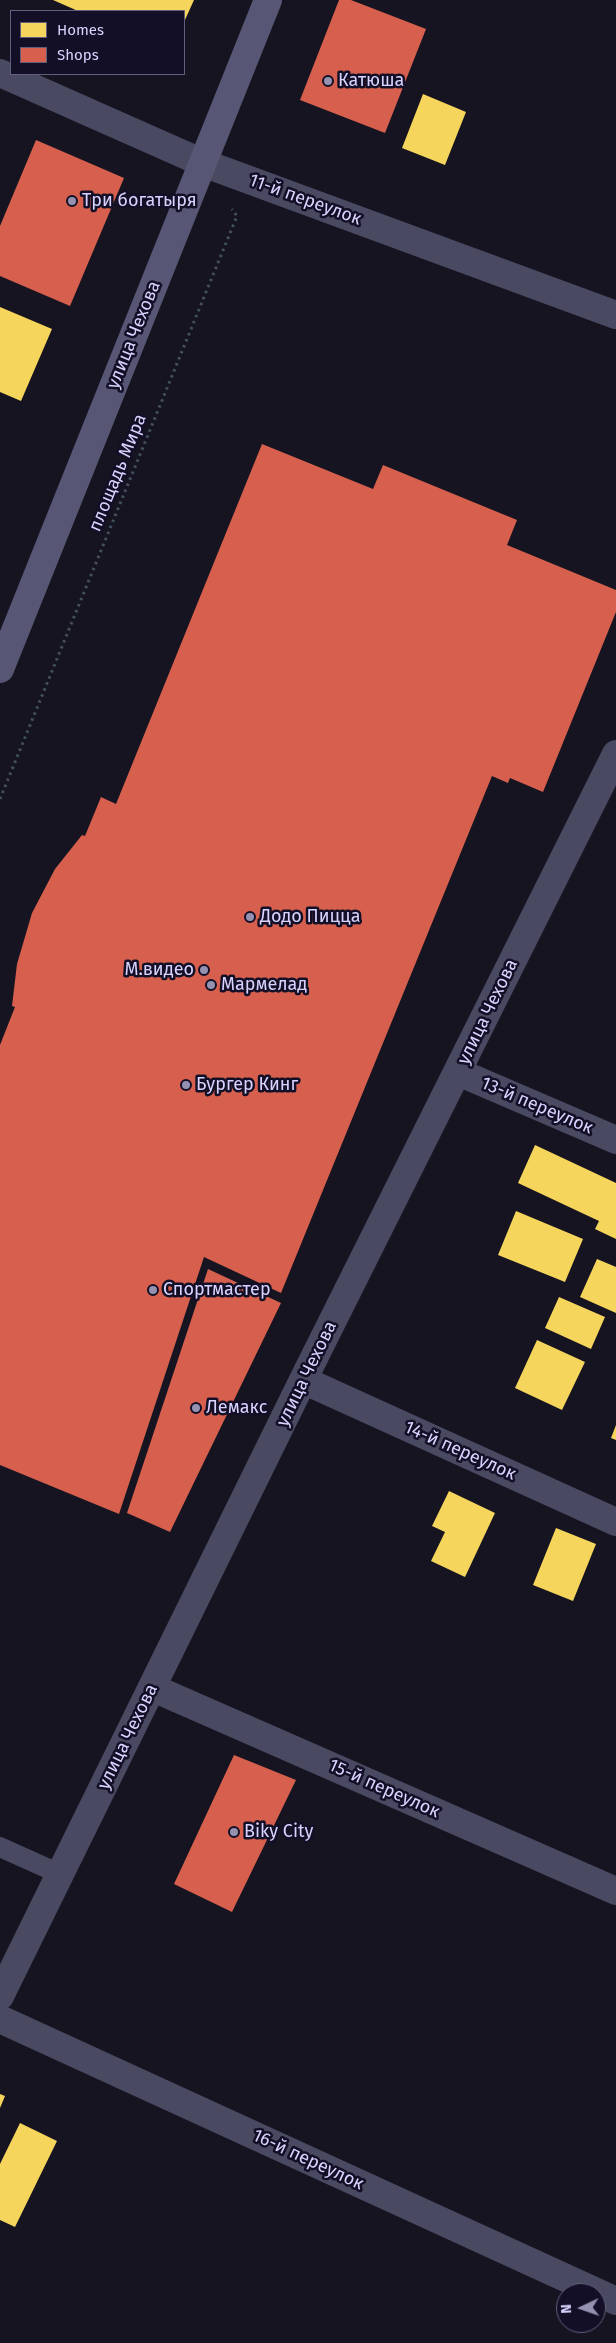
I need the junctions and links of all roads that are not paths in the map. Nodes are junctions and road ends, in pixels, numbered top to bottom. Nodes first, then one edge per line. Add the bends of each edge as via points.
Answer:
1 (268, 0) edge
2 (0, 73) edge
3 (202, 163) junction
4 (616, 314) edge
5 (0, 669) edge
6 (616, 754) edge
7 (458, 1072) junction
8 (616, 1140) edge
9 (303, 1380) junction
10 (616, 1522) edge
11 (152, 1688) junction
12 (0, 1847) edge
13 (60, 1874) junction
14 (616, 1891) edge
15 (0, 1996) edge
16 (0, 2019) edge
17 (616, 2301) edge

1 - 3 main road, улица Чехова
2 - 3 street, 11-й переулок
3 - 4 street, 11-й переулок
3 - 5 main road, улица Чехова
6 - 7 street, улица Чехова
7 - 8 street, 13-й переулок
7 - 9 street, улица Чехова
9 - 10 street, 14-й переулок
9 - 11 street, улица Чехова
11 - 13 street, улица Чехова
11 - 14 street, 15-й переулок
12 - 13 lane
13 - 15 street, улица Чехова
16 - 17 street, 16-й переулок

